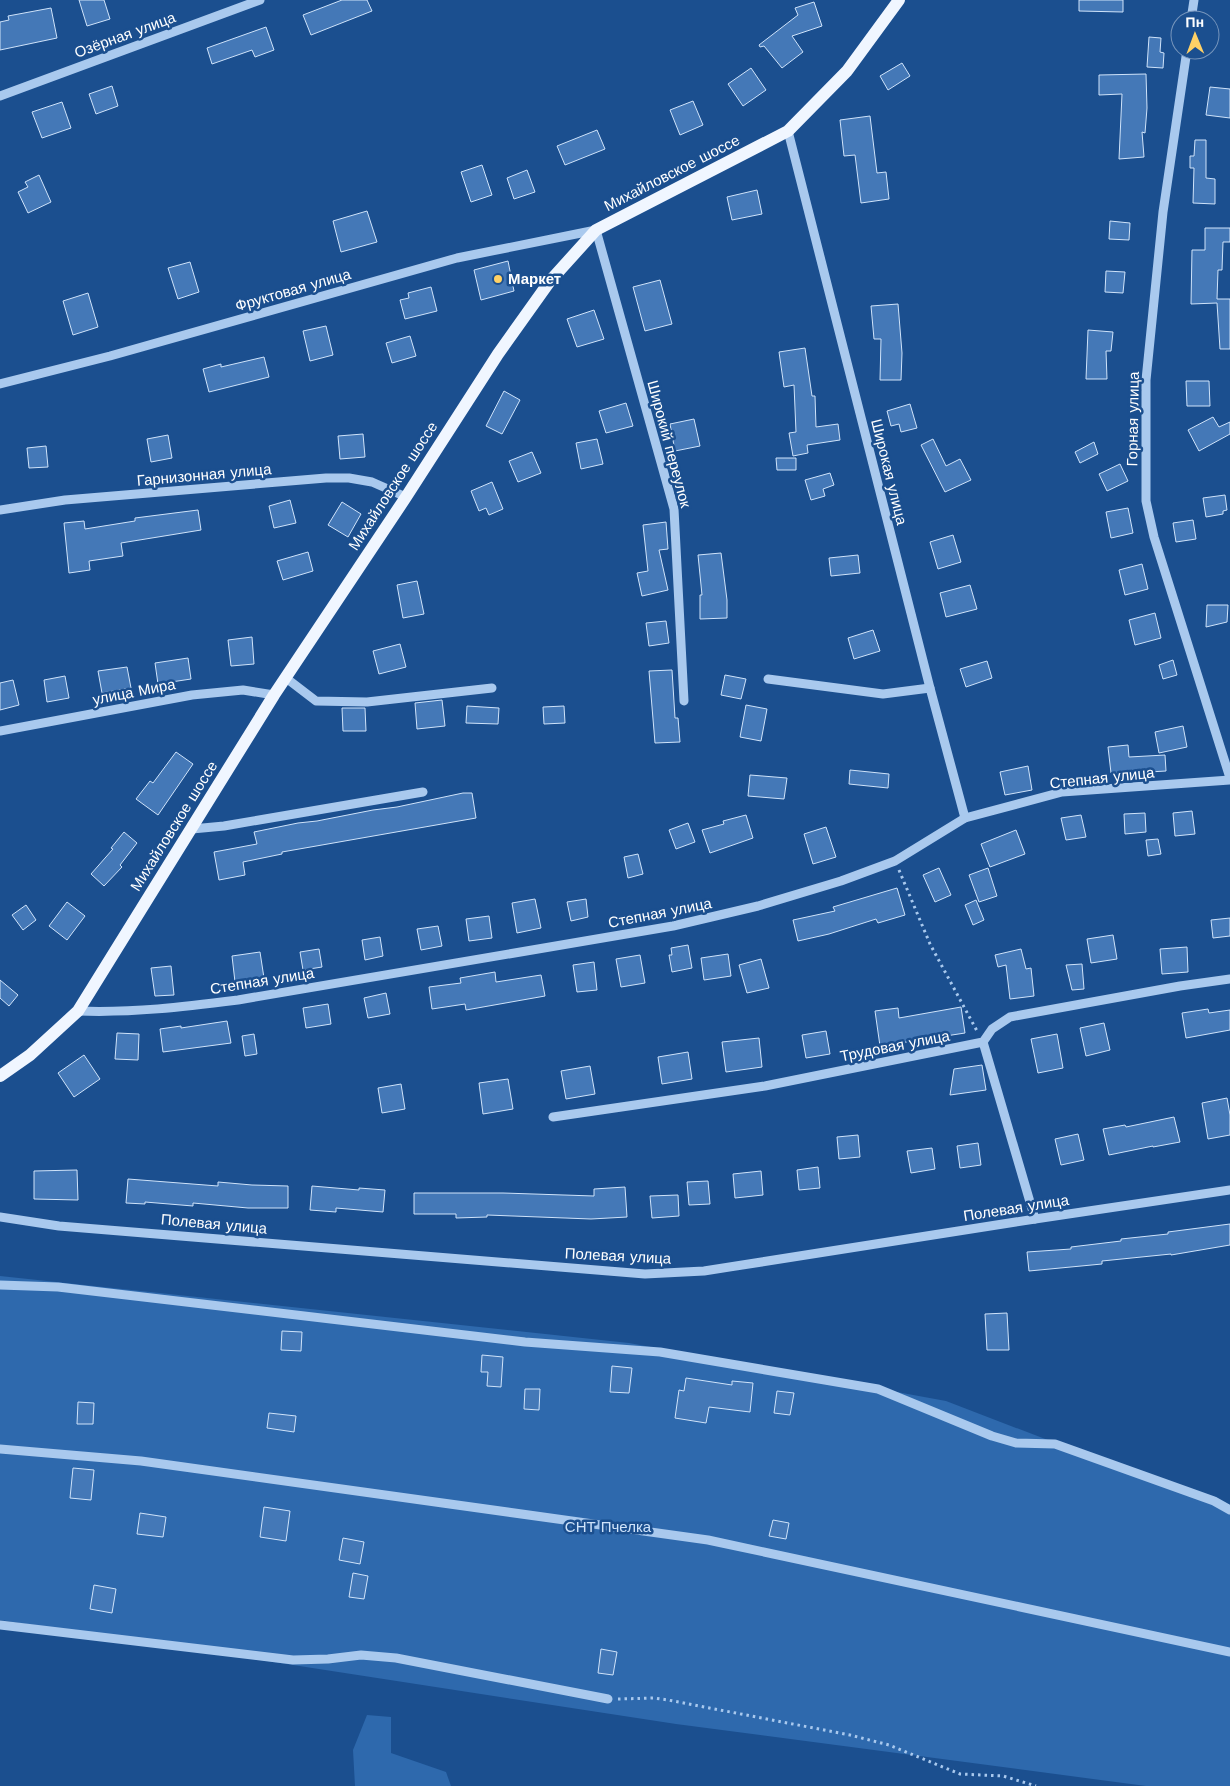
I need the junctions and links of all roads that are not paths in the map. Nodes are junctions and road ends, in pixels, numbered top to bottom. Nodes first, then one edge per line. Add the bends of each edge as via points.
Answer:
1 (260, 0) edge
2 (899, 0) edge
3 (1186, 60) edge
4 (0, 96) edge
5 (788, 131) junction
6 (596, 230) junction
7 (0, 384) edge
8 (406, 497) junction
9 (0, 510) edge
10 (286, 678) junction
11 (768, 679) dead end
12 (492, 688) dead end
13 (930, 688) junction
14 (274, 695) junction
15 (684, 701) dead end
16 (0, 731) edge
17 (1230, 779) edge
18 (423, 792) dead end
19 (965, 818) junction
20 (192, 829) junction
21 (1230, 979) edge
22 (78, 1011) junction
23 (983, 1042) junction
24 (0, 1076) edge
25 (554, 1117) dead end
26 (1230, 1190) edge
27 (0, 1217) edge
28 (1035, 1218) junction
29 (0, 1285) edge
30 (0, 1449) edge
31 (1230, 1510) edge
32 (0, 1625) edge
33 (1230, 1652) edge
34 (608, 1699) road end

1 - 4 street, Озёрная улица
2 - 5 main road, Михайловское шоссе via 847,71
3 - 17 street, Горная улица via 1163,212 1146,380 1146,500 1154,537
5 - 6 main road, Михайловское шоссе
5 - 13 street, Широкая улица
6 - 7 street, Фруктовая улица via 457,258
6 - 8 main road, Михайловское шоссе via 550,281 503,346
6 - 15 street, Широкий переулок via 674,508
8 - 9 street, Гарнизонная улица via 372,482 349,478 65,500
8 - 10 main road, Михайловское шоссе
10 - 12 street via 316,701 368,702
10 - 14 main road, Михайловское шоссе
11 - 13 street via 883,694
13 - 19 street, Широкая улица
14 - 16 street, улица Мира via 243,690 192,695
14 - 20 main road, Михайловское шоссе
17 - 19 street, Степная улица via 1062,792
18 - 20 street
19 - 22 street, Степная улица via 895,861 758,906 674,926 238,1000 168,1009
20 - 22 main road, Михайловское шоссе
21 - 23 street via 1010,1017 992,1028
22 - 24 main road, Михайловское шоссе
23 - 25 street, Трудовая улица via 765,1086
23 - 28 street
26 - 28 street, Полевая улица
27 - 28 street, Полевая улица via 68,1227 645,1274 704,1271
29 - 31 street via 95,1290 515,1341 660,1352 878,1389 992,1436 1016,1443 1055,1444 1214,1501
30 - 33 street via 141,1461 708,1540
32 - 34 street via 293,1660 361,1655 396,1658

